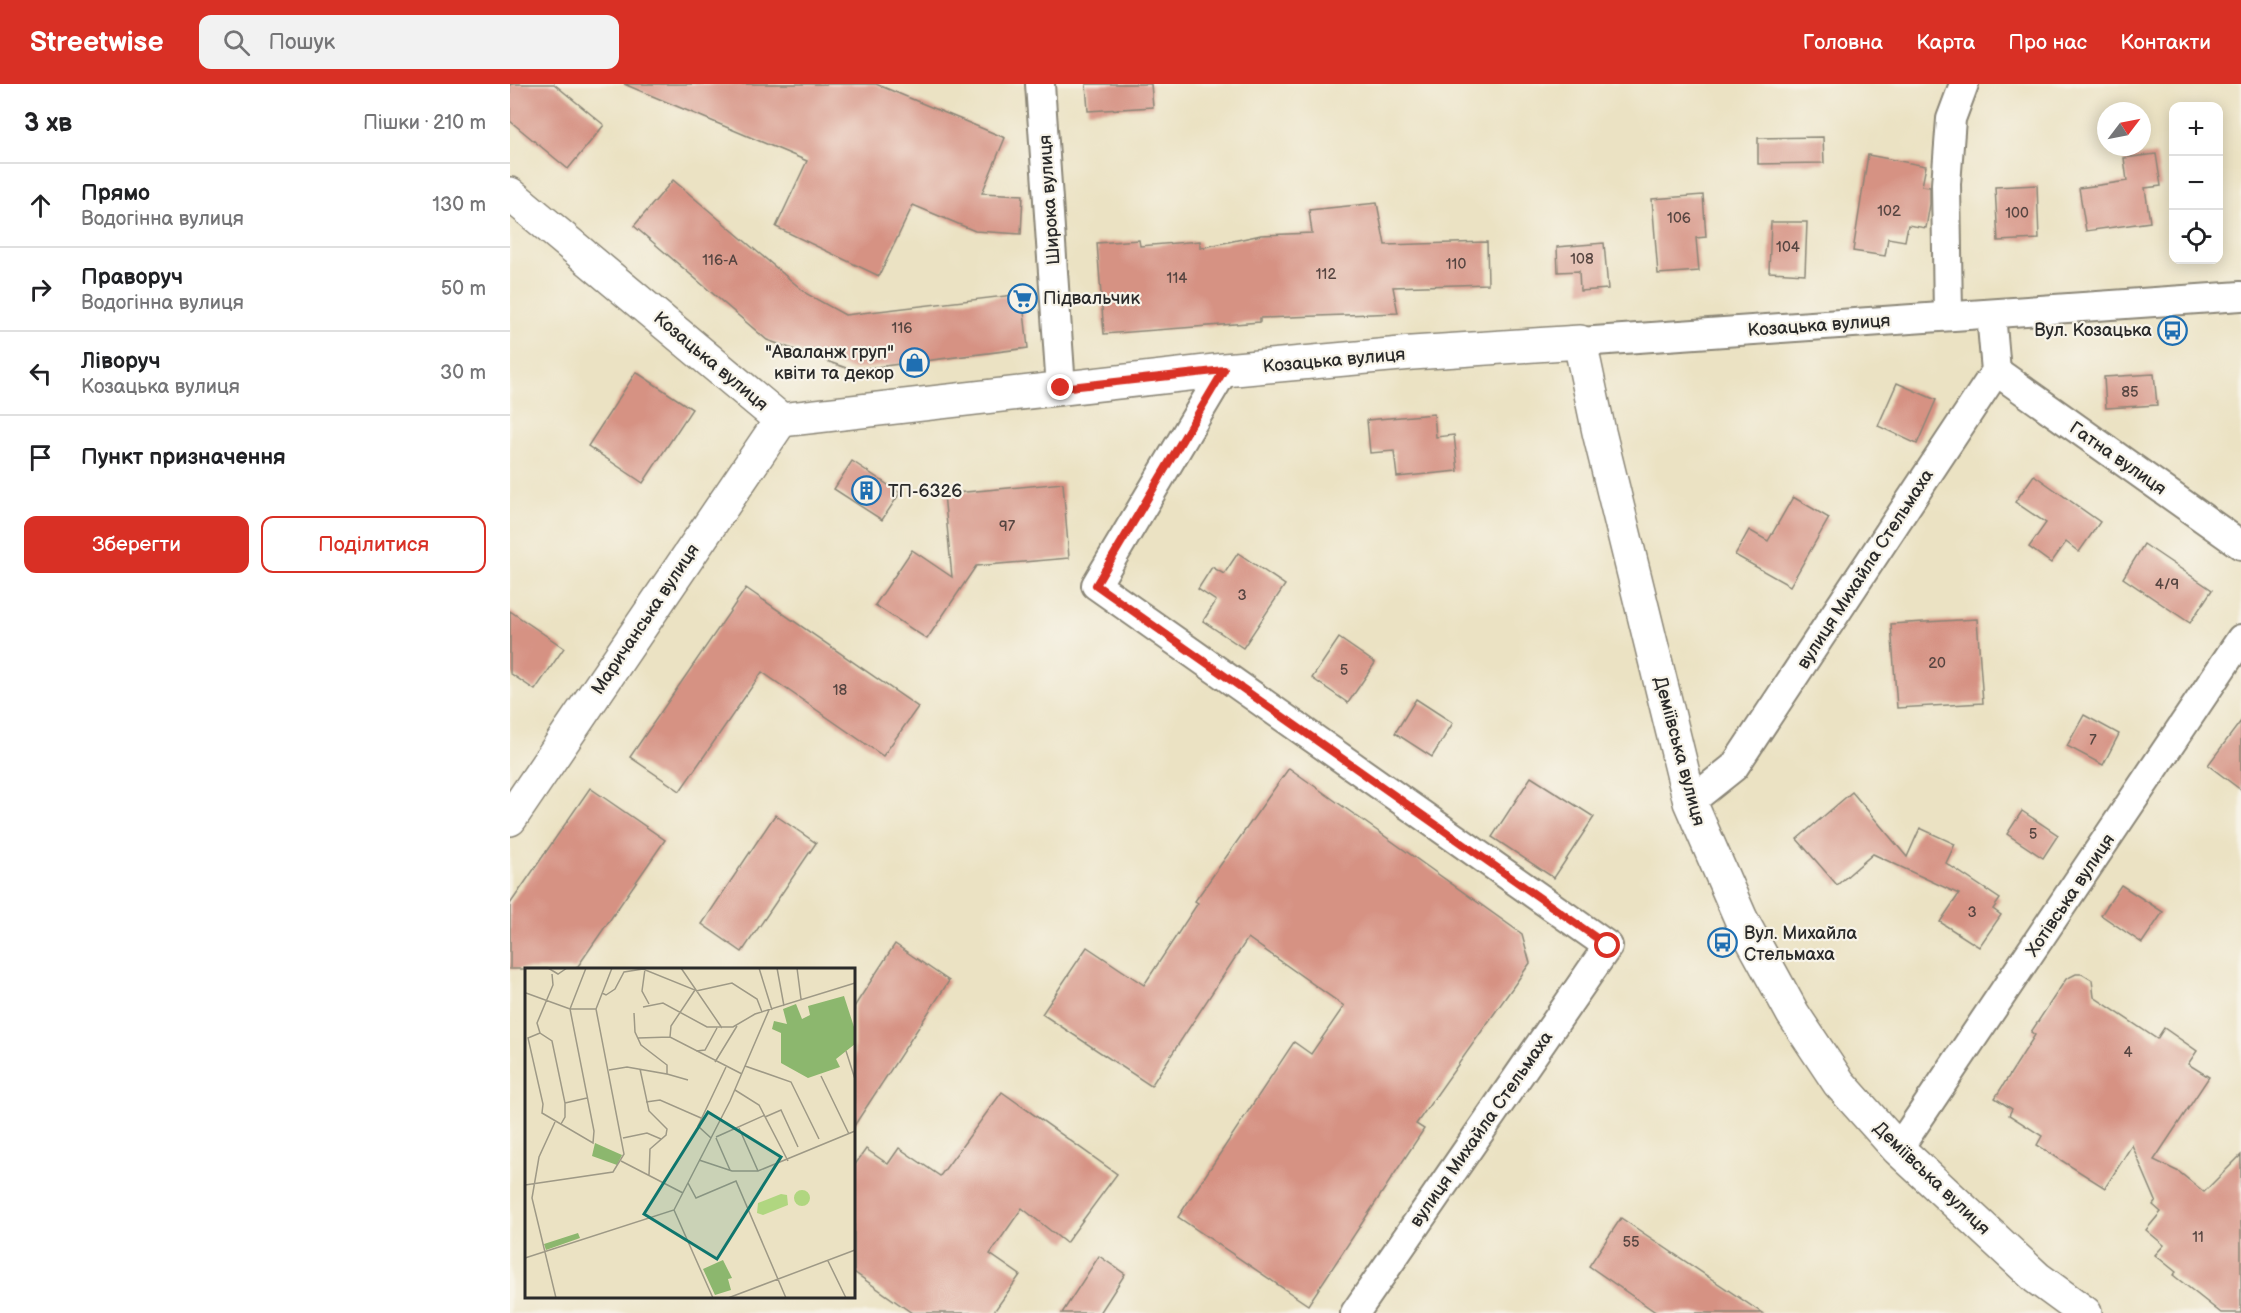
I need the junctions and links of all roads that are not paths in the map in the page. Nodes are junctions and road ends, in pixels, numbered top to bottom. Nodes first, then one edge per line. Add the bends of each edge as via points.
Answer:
1 (1040, 84) edge
2 (1964, 84) edge
3 (510, 194) edge
4 (2241, 296) edge
5 (1991, 314) junction
6 (1948, 315) junction
7 (1580, 342) junction
8 (1224, 370) junction
9 (1996, 371) junction
10 (1061, 388) junction
11 (781, 420) junction
12 (2241, 545) edge
13 (2241, 639) edge
14 (1690, 802) junction
15 (510, 819) edge
16 (1898, 1149) junction
17 (1354, 1313) edge
18 (2085, 1313) edge

1 - 10 street, Широка вулиця
2 - 6 street via 1951,119 1946,184
3 - 11 street, Козацька вулиця
4 - 5 street, Козацька вулиця
5 - 6 street, Козацька вулиця
5 - 9 street
6 - 7 street, Козацька вулиця
7 - 8 street, Козацька вулиця
7 - 14 street, Деміївська вулиця
8 - 10 street, Козацька вулиця
8 - 17 street, вулиця Михайла Стельмаха via 1096,585 1608,946
9 - 12 street, Гатна вулиця
9 - 14 street, вулиця Михайла Стельмаха via 1734,767
10 - 11 street, Козацька вулиця
11 - 15 street, Маричанська вулиця
13 - 16 street, Хотівська вулиця
14 - 16 street, Деміївська вулиця via 1741,919 1793,1014 1839,1083
16 - 18 street, Деміївська вулиця via 2037,1278

